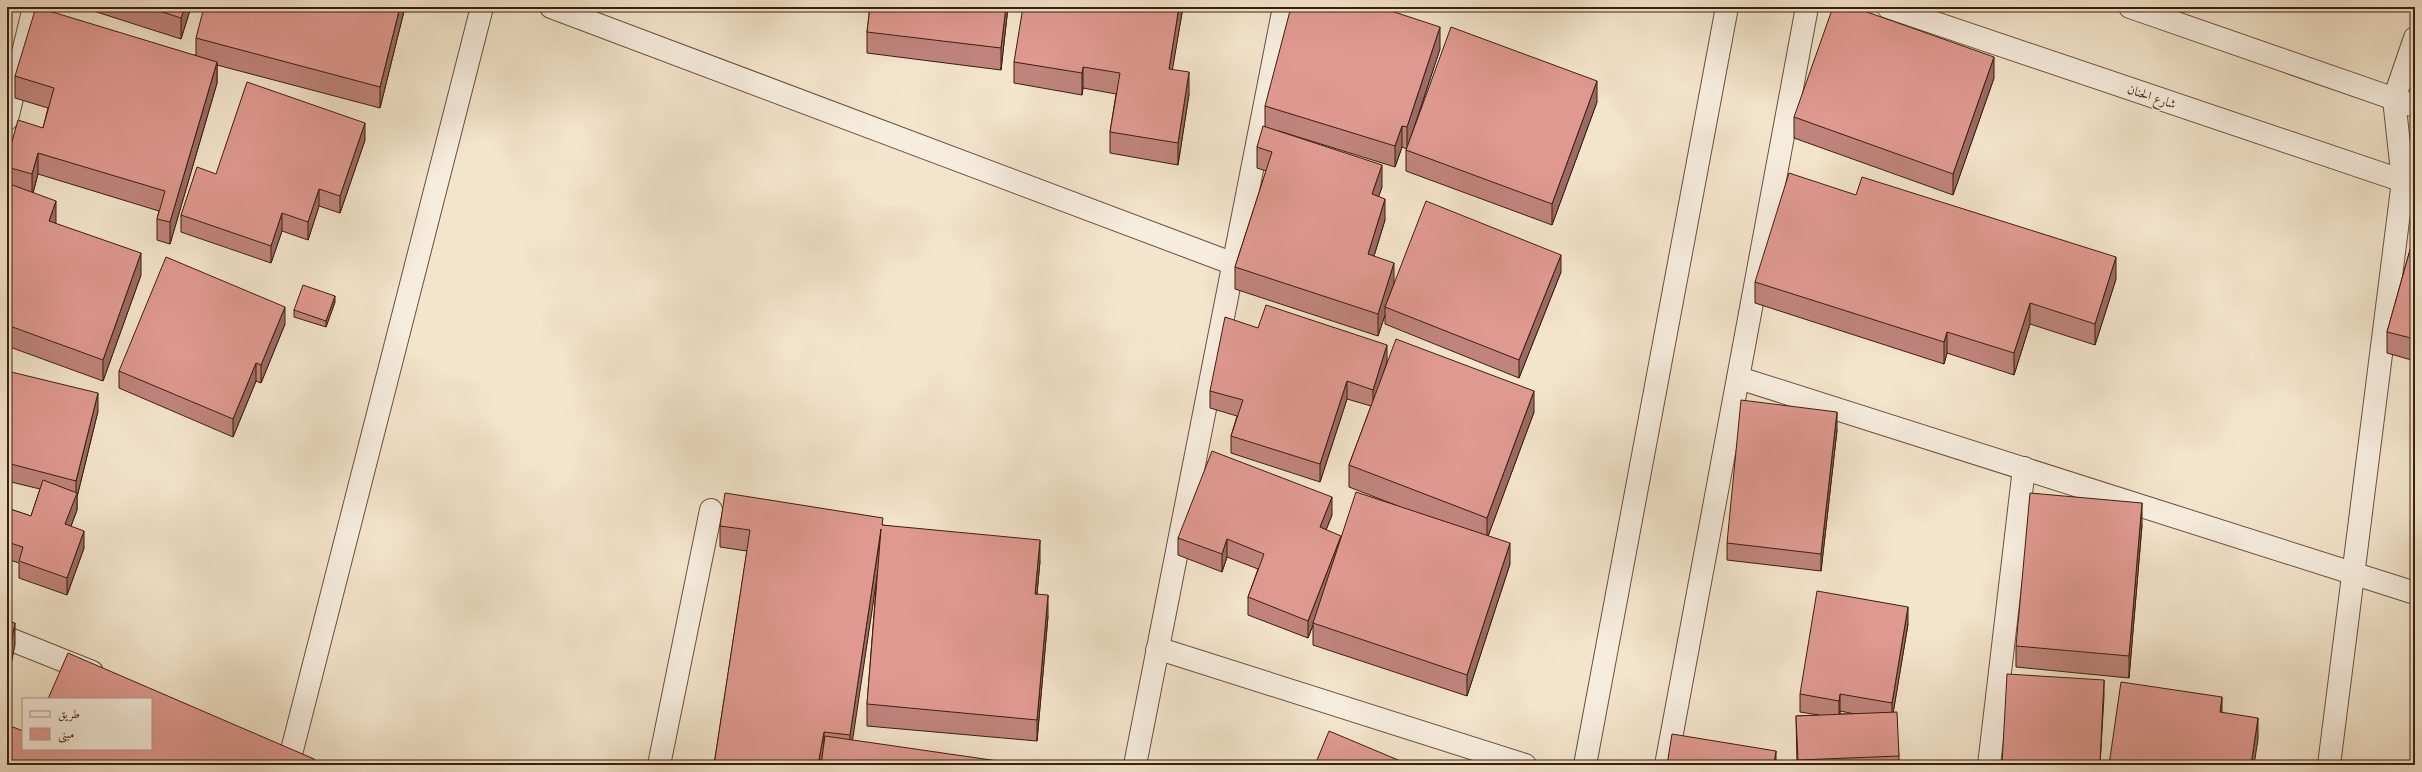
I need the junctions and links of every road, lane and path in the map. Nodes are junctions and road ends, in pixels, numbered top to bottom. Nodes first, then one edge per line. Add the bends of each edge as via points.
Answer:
1 (34, 7) edge
2 (482, 7) edge
3 (551, 7) edge
4 (1284, 7) edge
5 (1727, 7) edge
6 (1807, 7) edge
7 (1888, 7) edge
8 (2130, 7) edge
9 (2415, 38) edge
10 (2394, 99) junction
11 (2415, 106) edge
12 (7, 119) edge
13 (2409, 183) edge
14 (1234, 264) junction
15 (1739, 378) junction
16 (2024, 468) junction
17 (711, 510) dead end
18 (2353, 573) junction
19 (2415, 593) edge
20 (7, 638) edge
21 (1157, 650) junction
22 (109, 680) edge
23 (269, 745) edge
24 (659, 765) edge
25 (1135, 765) edge
26 (1525, 765) edge
27 (1585, 765) edge
28 (1666, 765) edge
29 (1989, 765) edge
30 (2329, 765) edge

1 - 12 street
2 - 23 street via 300,758
3 - 14 street
4 - 14 street
5 - 27 street
6 - 15 street
7 - 13 street, شارع الحنان
8 - 10 street
9 - 10 street
10 - 11 street
10 - 13 street
13 - 18 street
14 - 21 street
15 - 16 street
15 - 28 street
16 - 18 street
16 - 29 street
17 - 24 street
18 - 19 street
18 - 30 street
20 - 22 street
21 - 25 street
21 - 26 street

